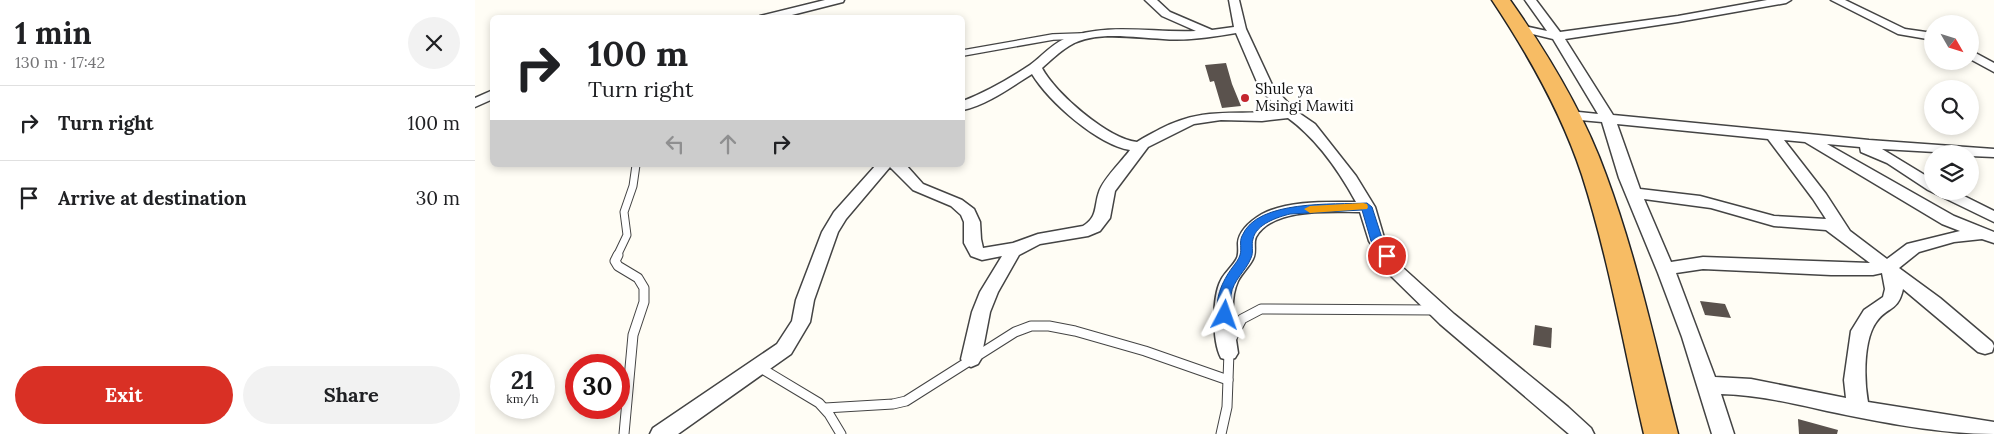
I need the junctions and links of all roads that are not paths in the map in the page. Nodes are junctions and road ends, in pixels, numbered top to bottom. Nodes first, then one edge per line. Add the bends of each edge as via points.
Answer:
1 (839, 0) edge
2 (1150, 0) edge
3 (1234, 0) edge
4 (1501, 0) edge
5 (1530, 0) edge
6 (1786, 0) edge
7 (1836, 0) edge
8 (817, 3) edge
9 (775, 15) edge
10 (1520, 28) junction
11 (1240, 29) junction
12 (1212, 34) junction
13 (1084, 36) junction
14 (1556, 36) junction
15 (1924, 36) edge
16 (965, 53) edge
17 (1979, 59) edge
18 (1035, 67) junction
19 (1994, 68) edge
20 (490, 96) edge
21 (475, 103) edge
22 (965, 105) edge
23 (1291, 114) junction
24 (1569, 115) junction
25 (1607, 119) junction
26 (1772, 134) junction
27 (1805, 137) junction
28 (1827, 140) junction
29 (1140, 146) junction
30 (1994, 153) edge
31 (636, 167) edge
32 (882, 167) edge
33 (900, 167) edge
34 (1924, 182) edge
35 (1634, 193) junction
36 (1959, 200) edge
37 (1367, 207) junction
38 (1994, 217) edge
39 (1843, 232) junction
40 (1987, 236) edge
41 (1019, 247) junction
42 (1665, 269) junction
43 (1887, 269) junction
44 (1437, 310) junction
45 (1985, 347) dead end
46 (1228, 353) junction
47 (971, 358) junction
48 (759, 367) junction
49 (1227, 380) junction
50 (1709, 385) junction
51 (825, 408) junction
52 (1858, 408) junction
53 (1994, 431) edge
54 (624, 434) edge
55 (661, 434) edge
56 (841, 434) edge
57 (1221, 434) edge
58 (1583, 434) edge
59 (1661, 434) edge
60 (1723, 434) edge

1 - 8 street
2 - 12 street via 1166,14
3 - 11 street
4 - 10 highway
5 - 14 street
6 - 14 street
7 - 15 street via 1902,32
8 - 9 street
10 - 14 street
10 - 24 highway
11 - 12 street
11 - 23 street via 1267,89
12 - 13 street via 1164,36 1126,32
13 - 16 lane via 1053,37
13 - 18 street via 1065,42
14 - 25 street
17 - 19 street
18 - 22 street
18 - 29 street via 1048,86 1098,129 1118,142
20 - 21 street
23 - 29 street via 1192,120
23 - 37 street via 1310,128 1351,179
24 - 25 street
24 - 59 highway via 1594,175
25 - 26 street
25 - 35 street
26 - 27 street
26 - 39 street
27 - 28 street
27 - 40 street via 1948,220
28 - 30 street
28 - 34 street via 1883,154
29 - 41 street via 1107,190 1105,209 1096,226 1088,231 1036,240
31 - 54 lane via 624,212 627,235 615,261 637,278 644,288 644,302 633,335
32 - 48 street via 830,232 805,300 801,322 792,337 778,354
33 - 41 street via 916,185 960,205 968,212 977,252 982,254
35 - 39 street via 1683,198 1774,221 1823,223
35 - 42 street
36 - 38 street
37 - 44 street via 1377,241 1396,271
37 - 46 street via 1290,210 1259,223 1247,237 1246,256 1229,281 1225,295
39 - 43 street
40 - 43 street via 1954,237 1913,248
41 - 47 street via 1013,251 989,292
42 - 43 street via 1703,263
42 - 50 street
43 - 45 street via 1934,303
43 - 52 street via 1894,289 1891,300 1871,315 1861,331 1854,380
44 - 46 lane via 1261,309 1247,313 1235,329
44 - 58 street
46 - 49 lane
47 - 49 lane via 1015,332 1031,326 1049,326 1075,330 1145,351
47 - 51 lane via 906,401
48 - 51 lane
48 - 55 street
49 - 57 lane via 1227,407
50 - 52 street via 1751,387
50 - 60 street
51 - 56 lane
52 - 53 street

